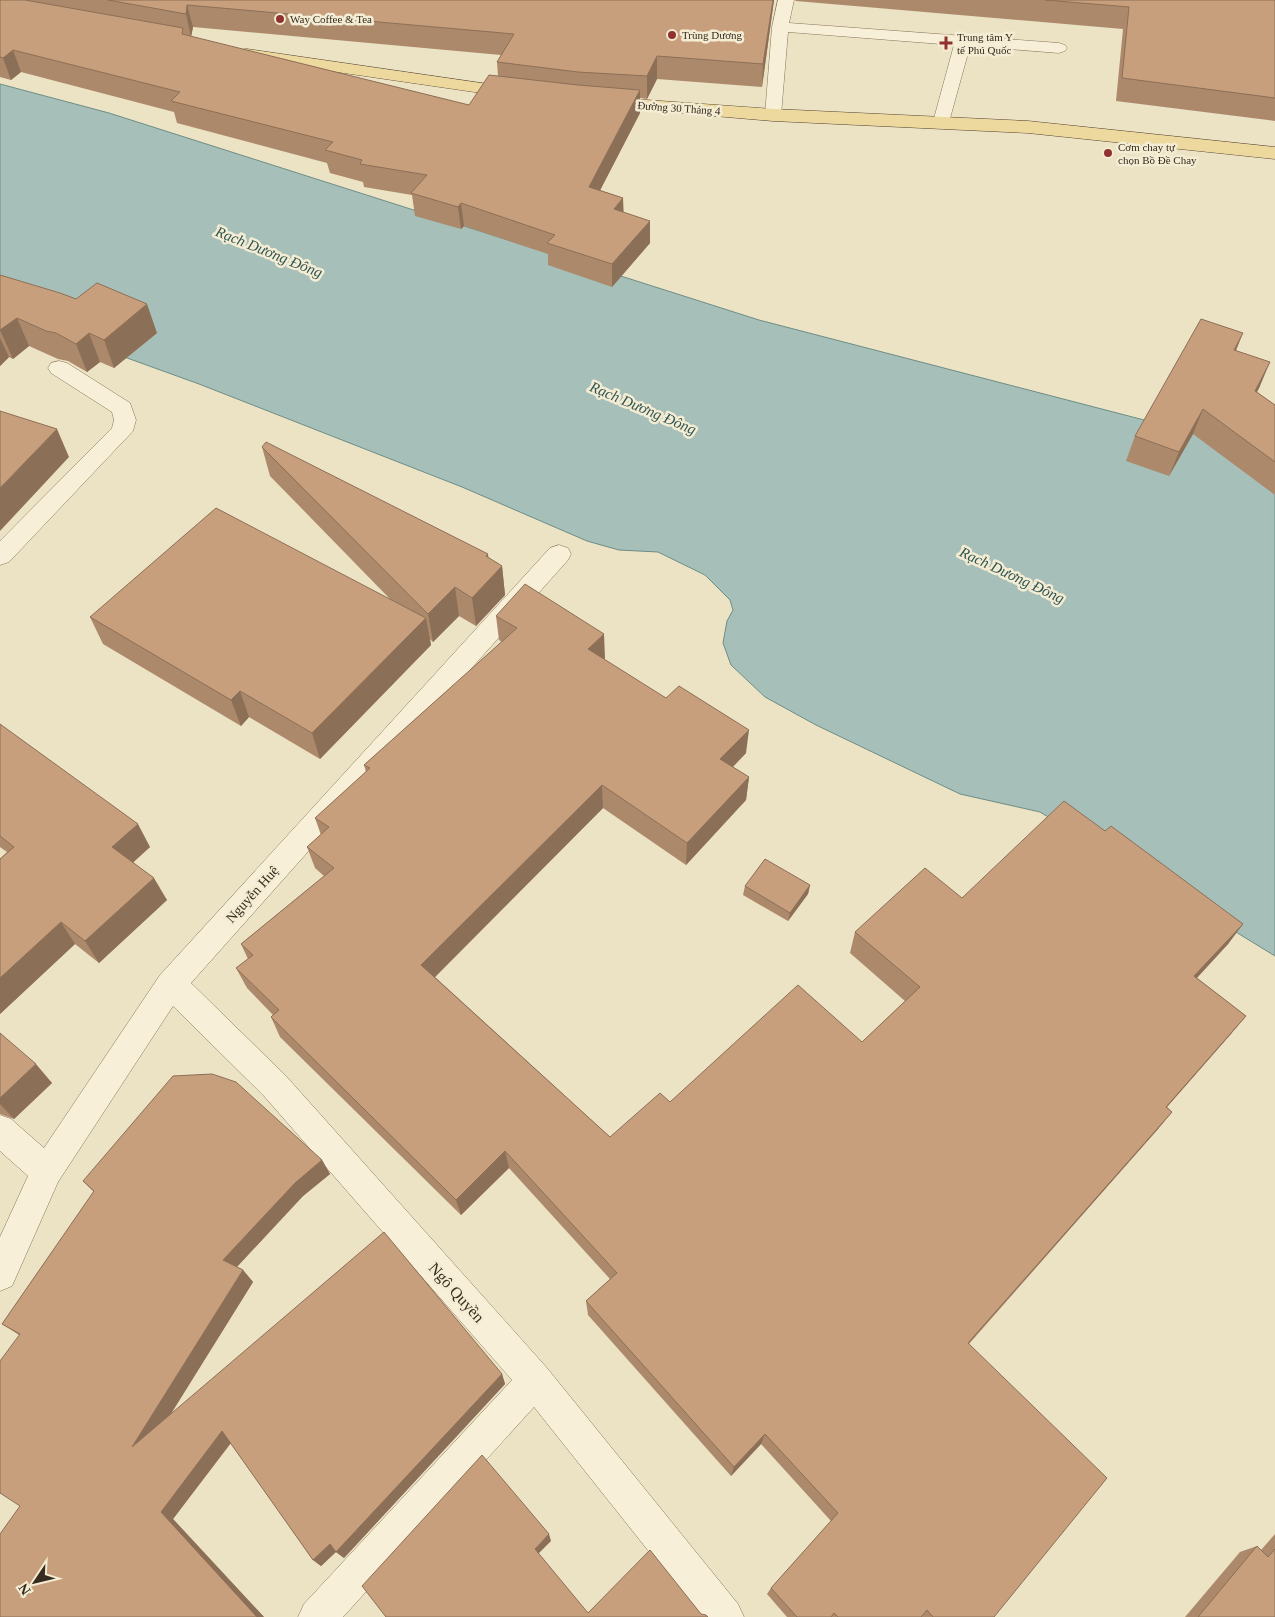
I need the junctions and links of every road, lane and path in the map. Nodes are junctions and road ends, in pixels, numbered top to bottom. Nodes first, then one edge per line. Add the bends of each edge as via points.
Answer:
1 (786, 0) edge
2 (780, 27) junction
3 (963, 41) junction
4 (1059, 48) dead end
5 (229, 51) edge
6 (530, 95) edge
7 (589, 101) edge
8 (773, 115) junction
9 (941, 122) junction
10 (1275, 153) edge
11 (59, 368) dead end
12 (559, 554) dead end
13 (0, 556) edge
14 (171, 984) junction
15 (0, 1130) edge
16 (47, 1171) junction
17 (0, 1274) edge
18 (535, 1380) junction
19 (317, 1617) edge
20 (725, 1617) edge

1 - 2 lane
2 - 3 lane
2 - 8 lane
3 - 4 lane
3 - 9 lane
5 - 6 main road
7 - 8 main road, Đường 30 Tháng 4
8 - 9 main road, Đường 30 Tháng 4
9 - 10 main road, Đường 30 Tháng 4 via 1028,127
11 - 13 street via 122,408 125,420 122,431
12 - 14 street, Nguyễn Huệ
14 - 16 street, Nguyễn Huệ
14 - 18 street, Ngô Quyền via 275,1086
15 - 16 street
16 - 17 street, Nguyễn Huệ
18 - 19 street
18 - 20 street, Ngô Quyền

